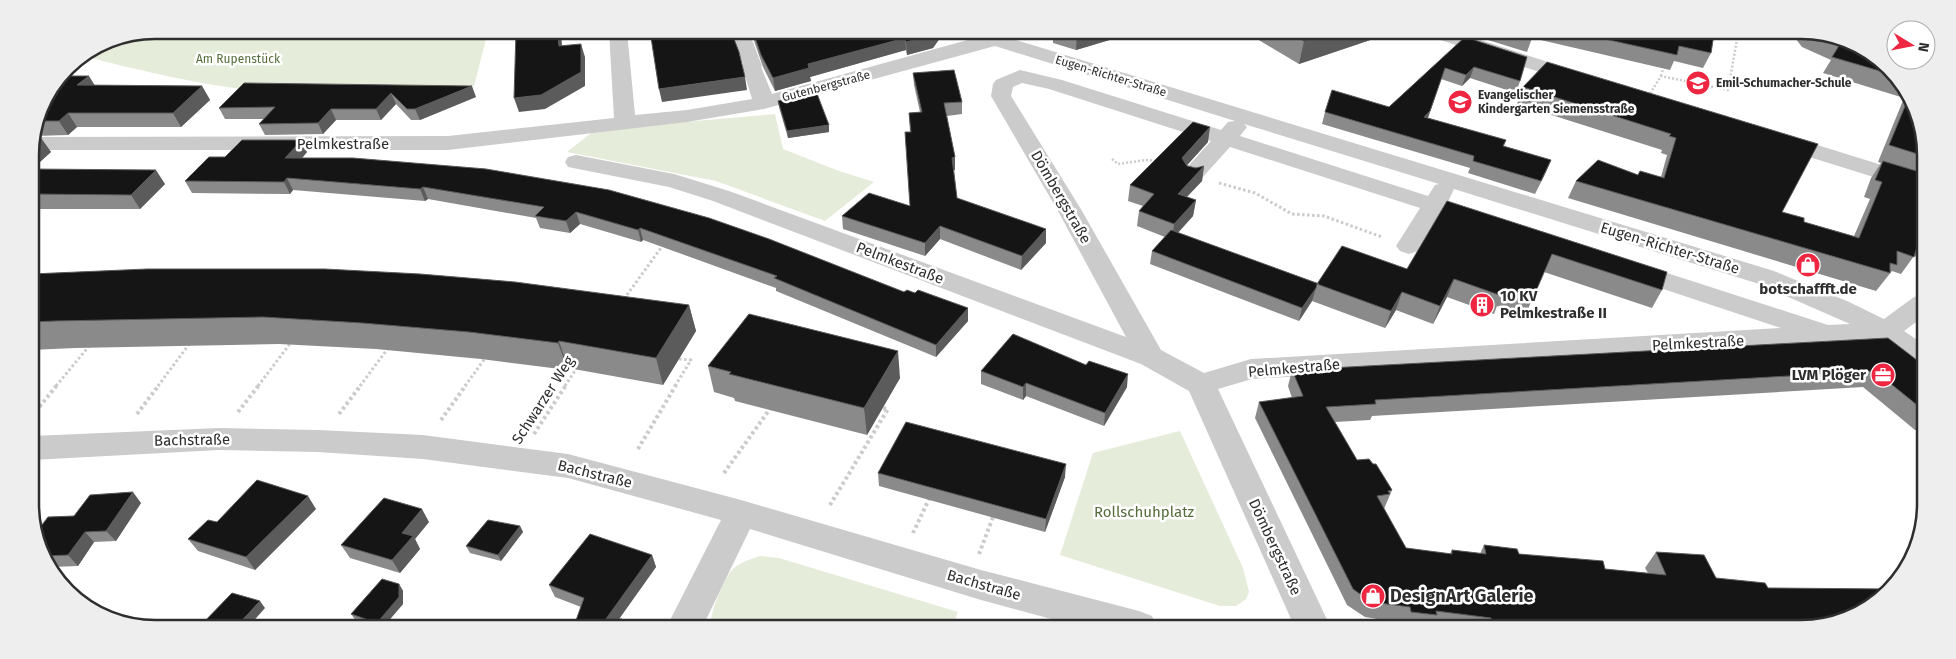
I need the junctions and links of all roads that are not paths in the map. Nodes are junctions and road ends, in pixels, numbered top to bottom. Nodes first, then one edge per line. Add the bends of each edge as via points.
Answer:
1 (619, 39) edge
2 (742, 39) edge
3 (977, 39) edge
4 (996, 39) edge
5 (1457, 39) edge
6 (1594, 82) edge
7 (1055, 84) joint
8 (764, 103) junction
9 (1245, 118) junction
10 (625, 123) junction
11 (1760, 134) edge
12 (1226, 138) junction
13 (39, 144) edge
14 (576, 162) dead end
15 (1194, 174) edge
16 (1448, 181) junction
17 (1917, 183) edge
18 (1434, 205) junction
19 (1500, 227) edge
20 (1409, 246) road end
21 (1605, 261) edge
22 (1917, 308) edge
23 (1886, 331) junction
24 (1832, 335) junction
25 (1917, 355) edge
26 (1151, 357) junction
27 (1201, 384) junction
28 (39, 448) edge
29 (742, 513) junction
30 (688, 620) edge
31 (1113, 620) edge
32 (1308, 620) edge

1 - 10 street
2 - 8 street
3 - 8 street, Gutenbergstraße
4 - 9 street, Eugen-Richter-Straße
5 - 6 street
7 - 12 street, Eugen-Richter-Straße
7 - 26 street, Dömbergstraße via 1020,76 1003,84 1001,96 1070,211
8 - 10 street, Gutenbergstraße
9 - 12 street
9 - 16 street, Eugen-Richter-Straße
10 - 13 street, Pelmkestraße via 448,143
11 - 17 street
12 - 15 street
12 - 18 street, Eugen-Richter-Straße
14 - 26 street, Pelmkestraße via 674,181 721,196
16 - 18 street
16 - 23 street, Eugen-Richter-Straße via 1766,278 1838,307
18 - 19 street, Eugen-Richter-Straße
18 - 20 street
21 - 24 street
22 - 23 street
23 - 24 street, Pelmkestraße
23 - 25 street, Eugen-Richter-Straße
24 - 27 street, Pelmkestraße via 1251,369
26 - 27 street, Pelmkestraße
27 - 32 street, Dömbergstraße
28 - 29 street, Bachstraße via 219,439 423,447 568,466
29 - 30 street
29 - 31 street, Bachstraße via 981,585

